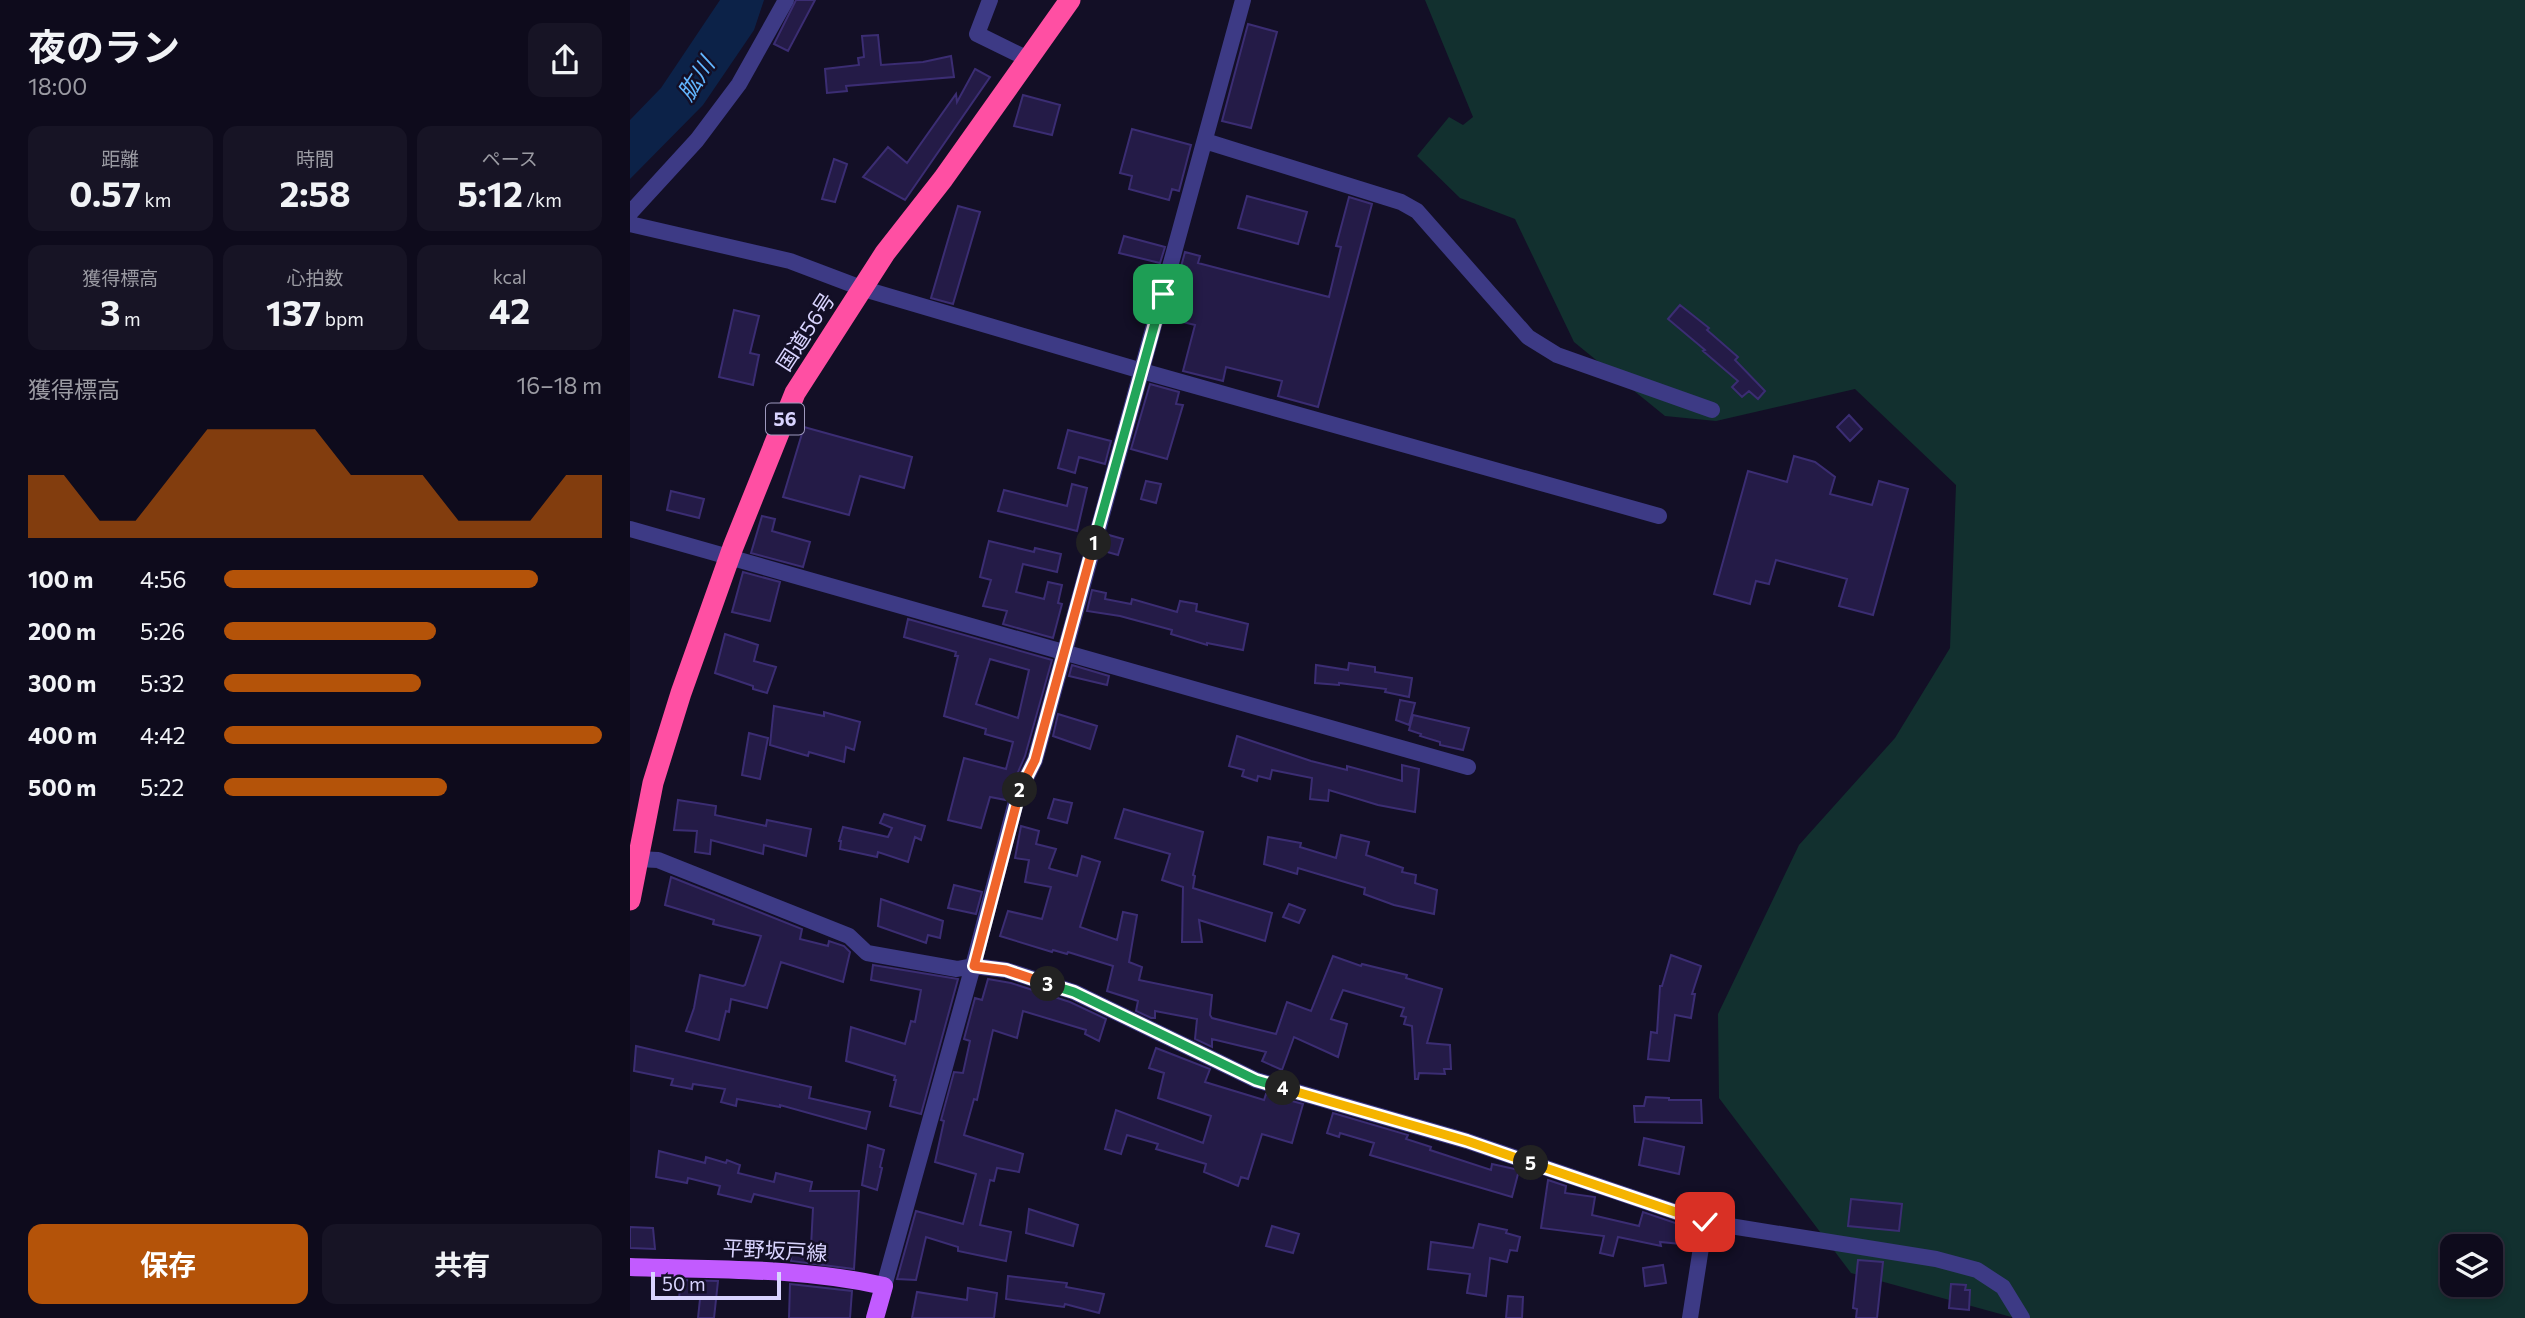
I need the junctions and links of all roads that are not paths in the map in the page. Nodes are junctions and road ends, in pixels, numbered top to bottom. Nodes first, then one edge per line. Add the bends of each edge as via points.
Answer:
1 (786, 0) edge
2 (990, 0) edge
3 (1070, 0) edge
4 (1243, 0) edge
5 (1028, 59) junction
6 (1205, 141) junction
7 (630, 213) edge
8 (630, 224) edge
9 (864, 289) junction
10 (1142, 371) junction
11 (1712, 410) dead end
12 (1659, 516) dead end
13 (630, 529) edge
14 (730, 559) junction
15 (1064, 652) junction
16 (1468, 767) dead end
17 (637, 859) junction
18 (630, 900) edge
19 (974, 966) junction
20 (1705, 1222) junction
21 (630, 1267) edge
22 (884, 1286) junction
23 (876, 1318) edge
24 (1690, 1318) edge
25 (2022, 1318) edge

1 - 7 street via 739,84 698,140
2 - 5 street via 977,34
3 - 5 highway, 国道56号 / 56
4 - 6 street
5 - 9 highway, 国道56号 / 56 via 885,253
6 - 10 street
6 - 11 street via 1401,202 1417,211 1528,337 1558,355
8 - 9 street via 790,261
9 - 10 street
9 - 14 highway, 国道56号 / 56 via 795,393
10 - 12 street
10 - 15 street
13 - 14 street
14 - 15 street
14 - 17 highway, 国道56号 / 56 via 653,783
15 - 16 street
15 - 19 street via 1035,760 1018,794
17 - 18 highway, 国道56号 / 56
17 - 19 street via 658,860 849,936 867,953 957,969
19 - 20 street via 1006,970 1074,992 1256,1080 1467,1141
19 - 22 street
20 - 24 street
20 - 25 street via 1936,1259 1977,1270 2003,1287
21 - 22 main road, 平野坂戸線 via 796,1273
22 - 23 main road

